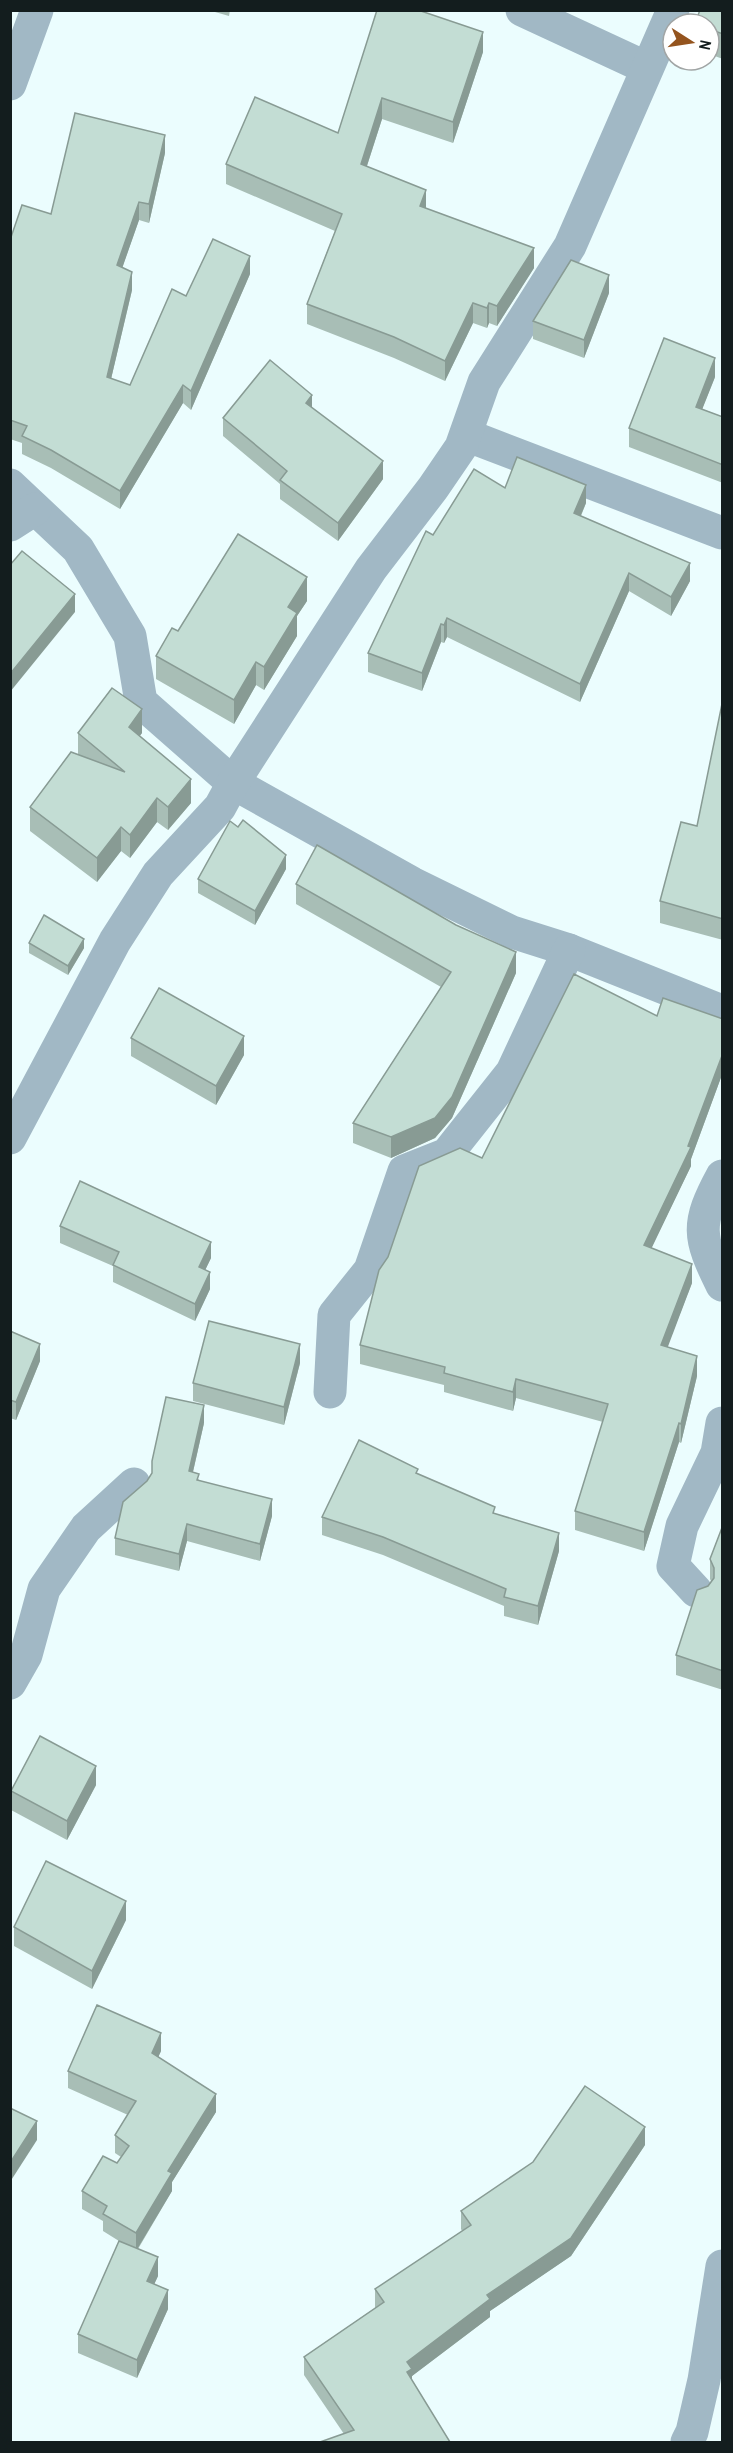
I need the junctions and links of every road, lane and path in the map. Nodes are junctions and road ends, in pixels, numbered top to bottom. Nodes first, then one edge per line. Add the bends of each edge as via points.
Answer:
1 (37, 10) edge
2 (522, 10) edge
3 (673, 10) edge
4 (647, 68) junction
5 (10, 84) edge
6 (466, 435) junction
7 (10, 485) edge
8 (23, 517) edge
9 (723, 533) edge
10 (233, 783) junction
11 (569, 950) junction
12 (723, 1011) edge
13 (10, 1137) edge
14 (723, 1176) edge
15 (723, 1286) edge
16 (330, 1392) dead end
17 (723, 1423) edge
18 (134, 1484) dead end
19 (696, 1591) edge
20 (10, 1683) edge
21 (723, 2266) edge
22 (687, 2442) edge

1 - 5 street
2 - 4 street
3 - 4 street
4 - 6 street via 570,246 484,382
6 - 9 street
6 - 10 street via 433,488 371,569
7 - 8 street
8 - 10 street via 78,549 130,636 141,702
10 - 11 street via 412,883 513,932
10 - 13 street via 220,807 158,874 115,941
11 - 12 street
11 - 16 street via 512,1072 447,1154 404,1171 370,1270 334,1314
14 - 15 street via 710,1198 701,1229
17 - 19 street via 717,1453 682,1526 673,1566
18 - 20 street via 86,1527 44,1589 26,1655
21 - 22 street via 704,2380

